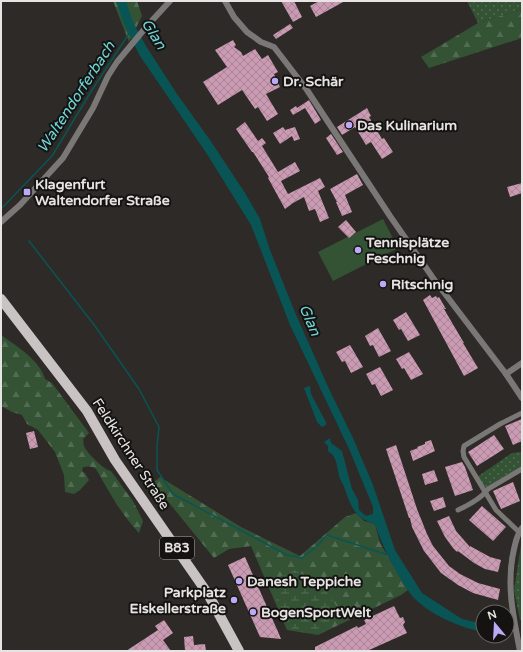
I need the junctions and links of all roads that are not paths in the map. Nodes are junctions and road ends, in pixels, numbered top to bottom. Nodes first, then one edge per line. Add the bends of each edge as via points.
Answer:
1 (170, 1) edge
2 (225, 1) edge
3 (1, 222) edge
4 (1, 299) edge
5 (522, 363) edge
6 (506, 374) junction
7 (522, 398) edge
8 (522, 413) edge
9 (522, 469) edge
10 (485, 493) junction
11 (458, 510) dead end
12 (520, 530) edge
13 (519, 650) edge
14 (239, 651) edge

1 - 3 street via 129,47 108,76 93,108 63,158
2 - 6 street via 247,32 274,48 307,90 429,272
4 - 14 main road, Feldkirchner Straße / B83 via 87,411 115,460 208,594
5 - 6 street
6 - 7 street
8 - 10 street via 464,446 464,457
9 - 10 street
10 - 11 street via 470,505
10 - 12 street via 496,510
12 - 13 street via 510,570 514,624

